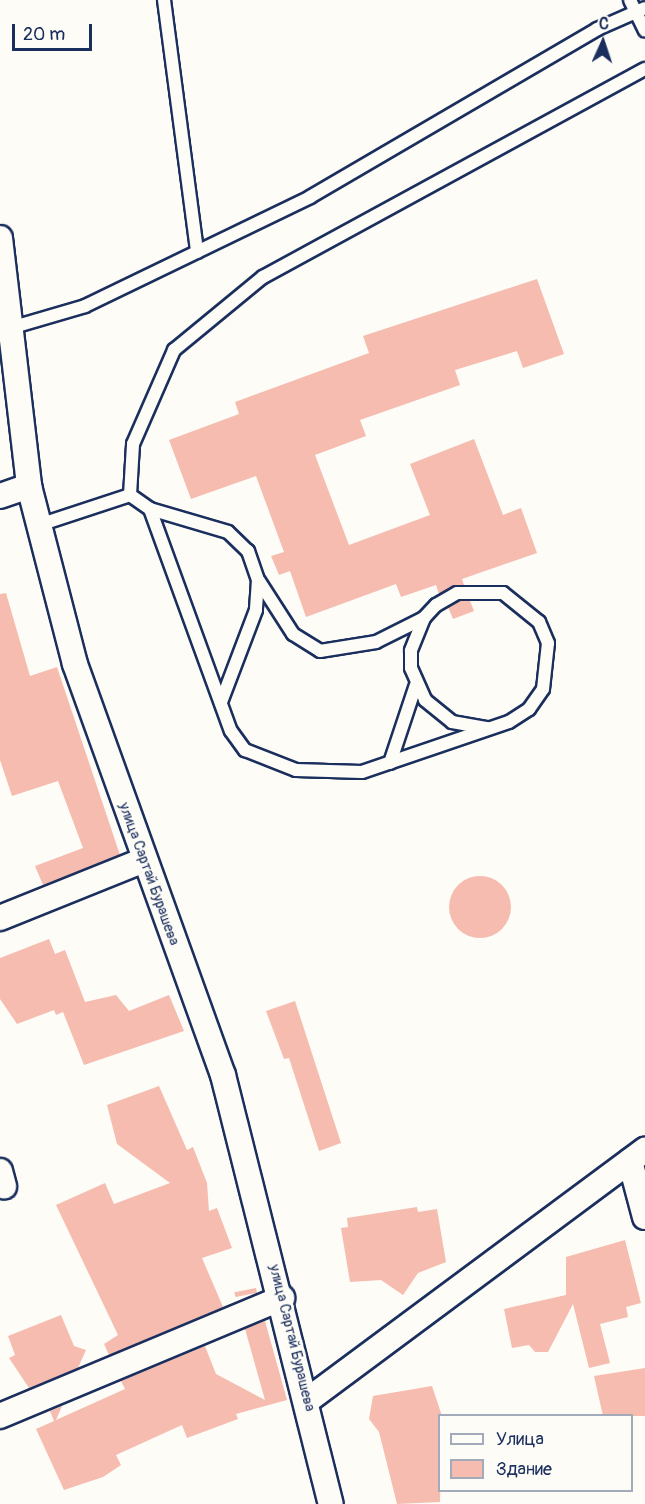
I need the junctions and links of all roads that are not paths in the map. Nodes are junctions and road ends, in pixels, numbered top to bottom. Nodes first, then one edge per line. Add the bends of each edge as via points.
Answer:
1 (164, 0) edge
2 (630, 0) edge
3 (639, 10) edge
4 (645, 31) edge
5 (645, 69) edge
6 (0, 238) edge
7 (197, 252) junction
8 (10, 328) junction
9 (29, 486) junction
10 (130, 495) junction
11 (0, 496) edge
12 (150, 508) junction
13 (39, 525) junction
14 (258, 580) junction
15 (424, 618) junction
16 (416, 685) junction
17 (221, 702) junction
18 (487, 728) junction
19 (390, 763) junction
20 (142, 861) junction
21 (0, 918) edge
22 (638, 1156) edge
23 (645, 1217) edge
24 (282, 1298) junction
25 (308, 1400) junction
26 (0, 1416) edge
27 (331, 1504) edge

1 - 7 lane
2 - 3 lane
3 - 4 lane
3 - 7 lane via 597,29 310,197
5 - 10 lane via 263,277 174,351 133,444
6 - 8 street, улица Сартай Бурашева
7 - 8 lane via 85,306
8 - 9 street, улица Сартай Бурашева
9 - 11 street
9 - 13 street, улица Сартай Бурашева
10 - 12 lane
10 - 13 lane
12 - 14 lane via 228,532 248,550
12 - 17 lane
13 - 20 street, улица Сартай Бурашева via 75,664
14 - 15 lane via 293,634 320,651 376,642
14 - 17 lane via 256,610
15 - 16 lane via 411,651
15 - 18 lane via 457,593 480,589 503,593 540,622 549,655 543,689 529,709
16 - 18 lane via 425,700 452,722
16 - 19 lane
17 - 19 lane via 245,750 296,770 362,772
18 - 19 lane
20 - 21 street
20 - 24 street, улица Сартай Бурашева via 223,1075
22 - 23 street
22 - 25 street
24 - 25 street, улица Сартай Бурашева
24 - 26 street
25 - 27 street, улица Сартай Бурашева

